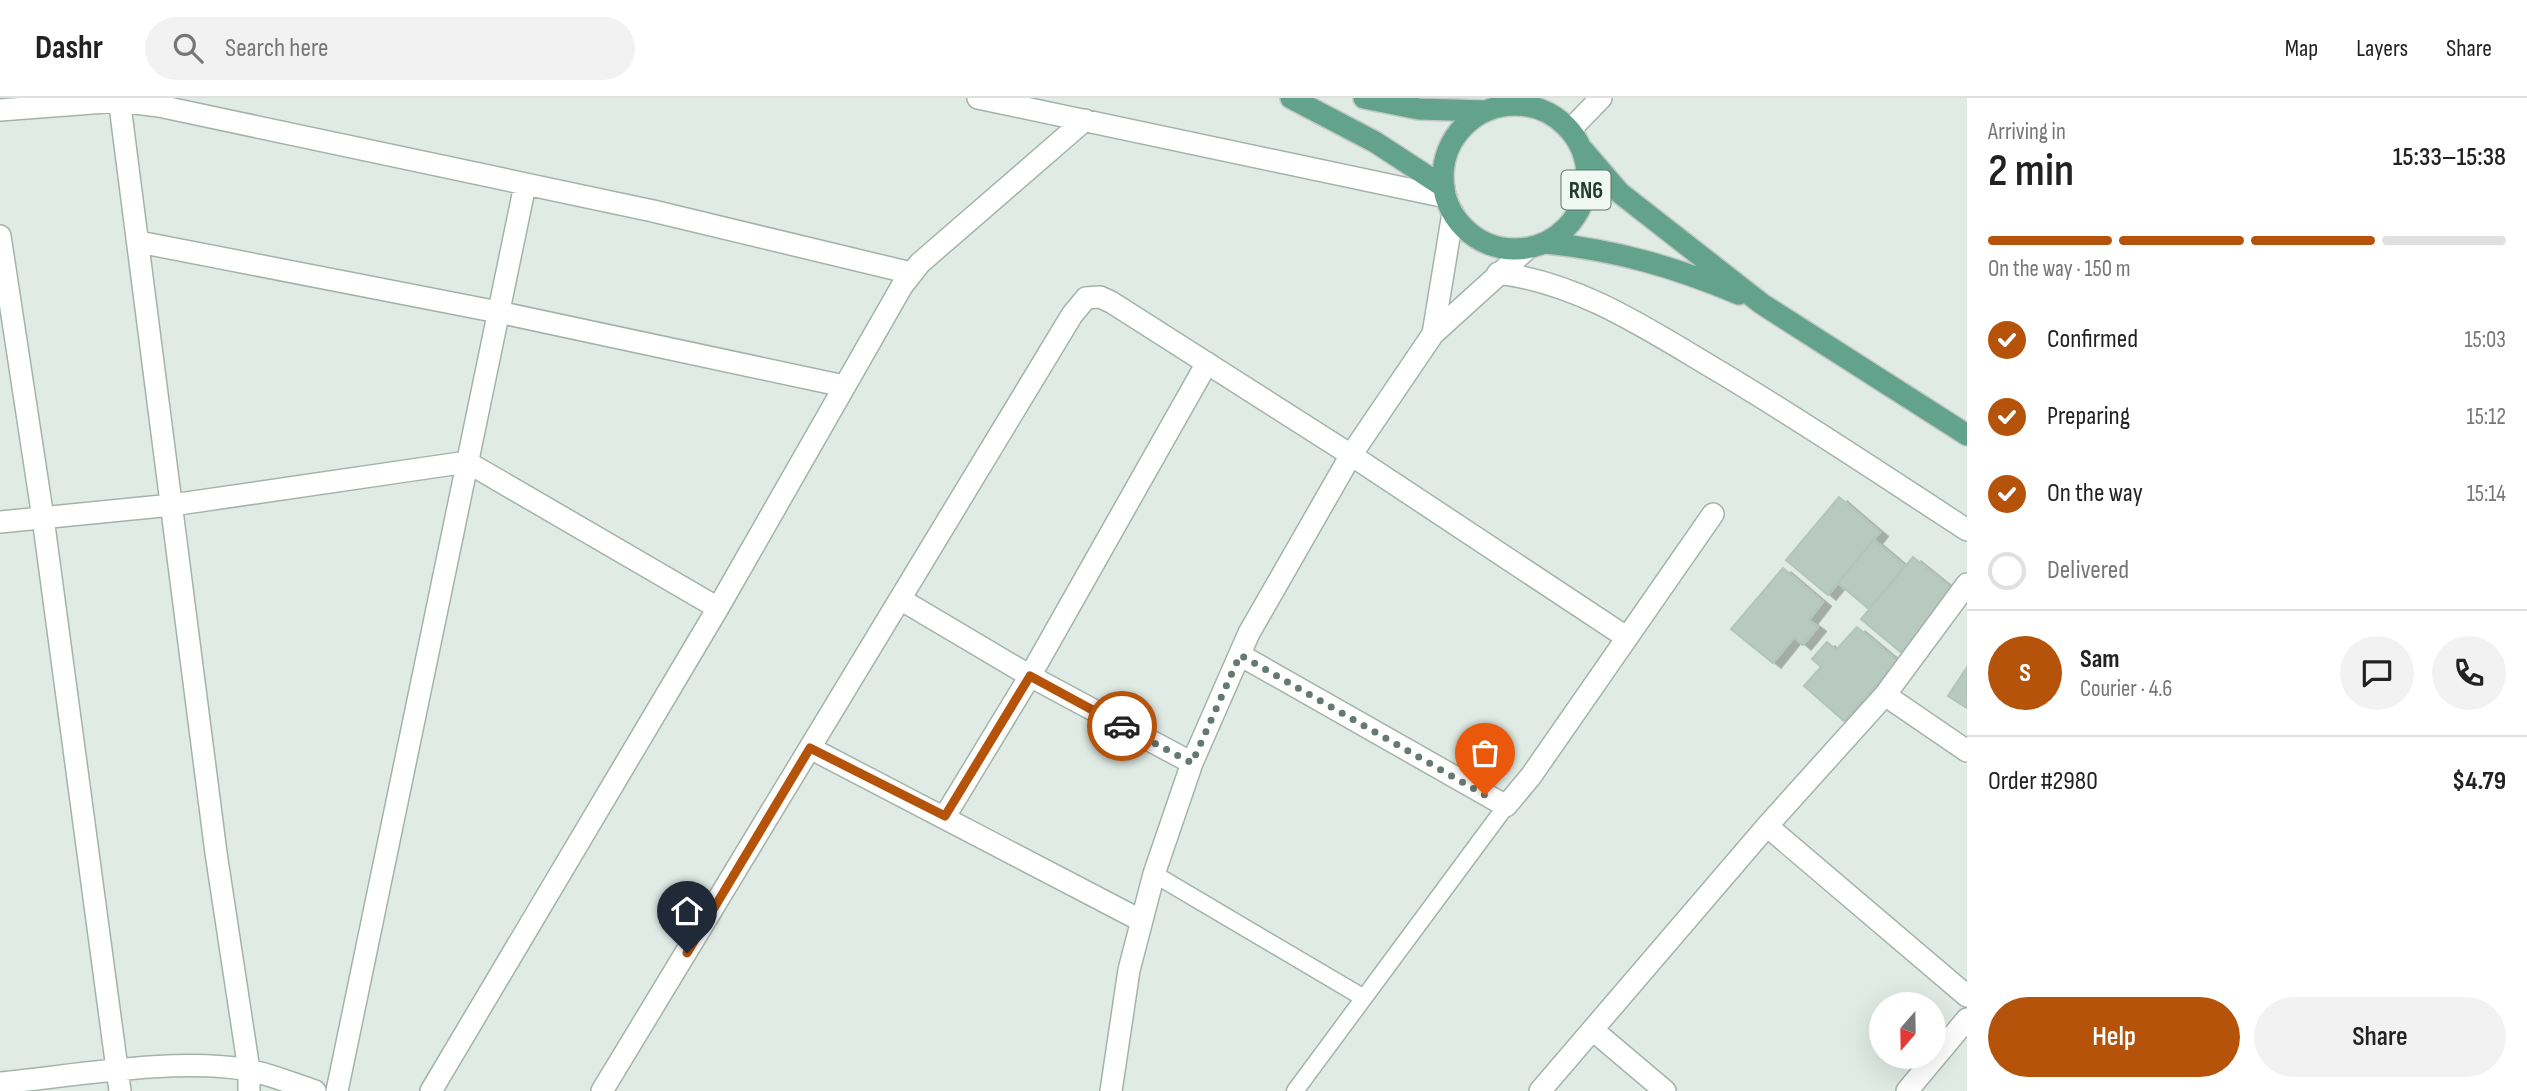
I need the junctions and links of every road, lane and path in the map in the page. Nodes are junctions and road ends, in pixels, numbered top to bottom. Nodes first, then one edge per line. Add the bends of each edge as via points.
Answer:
1 (978, 98) edge
2 (1291, 98) edge
3 (1364, 98) edge
4 (1601, 98) edge
5 (119, 99) edge
6 (0, 110) edge
7 (1486, 111) junction
8 (1085, 120) junction
9 (1570, 131) junction
10 (1583, 150) junction
11 (525, 185) junction
12 (1448, 199) junction
13 (0, 236) edge
14 (139, 242) junction
15 (1537, 245) junction
16 (911, 273) junction
17 (1498, 273) junction
18 (1762, 304) junction
19 (498, 312) junction
20 (1433, 334) junction
21 (1207, 363) junction
22 (844, 386) junction
23 (1967, 435) edge
24 (1351, 455) junction
25 (467, 462) junction
26 (172, 505) junction
27 (1713, 514) dead end
28 (43, 518) junction
29 (0, 522) edge
30 (1967, 530) edge
31 (1967, 584) edge
32 (900, 599) junction
33 (718, 607) junction
34 (1626, 637) junction
35 (1240, 655) junction
36 (1030, 676) junction
37 (1885, 695) junction
38 (810, 748) junction
39 (1967, 751) edge
40 (1192, 763) junction
41 (1506, 806) junction
42 (945, 816) junction
43 (1767, 826) junction
44 (1154, 874) junction
45 (1140, 920) junction
46 (1967, 996) edge
47 (1364, 998) junction
48 (1967, 1019) edge
49 (1594, 1031) junction
50 (249, 1080) edge
51 (118, 1081) edge
52 (0, 1083) edge
53 (315, 1091) edge
54 (337, 1091) edge
55 (431, 1091) edge
56 (601, 1091) edge
57 (1111, 1091) edge
58 (1295, 1091) edge
59 (1540, 1091) edge
60 (1665, 1091) edge
61 (1907, 1091) edge

1 - 8 street
2 - 12 main road, RN6 via 1375,142
3 - 7 main road, RN6 via 1419,109
4 - 9 street
5 - 6 street
5 - 11 street
5 - 14 street
7 - 9 main road, RN6 via 1508,105 1532,107 1553,116
7 - 12 main road via 1466,124 1452,142 1444,164
8 - 12 street
8 - 16 street
9 - 10 main road, RN6
10 - 15 main road, RN6 via 1586,193 1578,213 1564,231
10 - 18 main road, RN6 via 1620,193
11 - 16 street
11 - 19 street
12 - 15 main road, RN6 via 1467,230 1485,242 1506,248
12 - 20 street
13 - 28 street
14 - 19 street
14 - 26 street
15 - 17 street
15 - 18 main road, RN6 via 1616,252 1648,260
16 - 22 street
17 - 20 street
17 - 30 street via 1551,283 1626,315
18 - 23 main road, RN6
19 - 22 street
19 - 25 street
20 - 24 street
21 - 24 street
21 - 32 street via 1111,302 1086,298
21 - 36 street
22 - 33 street
24 - 34 street
24 - 35 street
25 - 26 street
25 - 33 street
25 - 54 street
26 - 28 street
26 - 50 street
27 - 34 street
28 - 29 street
28 - 51 street
31 - 37 street
32 - 36 street
32 - 38 street
33 - 55 street
34 - 41 street
35 - 40 street
35 - 41 street
36 - 40 street
36 - 42 street
37 - 39 street
37 - 43 street
38 - 42 street
38 - 56 street
40 - 44 street
41 - 47 lane
42 - 45 street
43 - 46 street
43 - 49 street
44 - 45 street
44 - 47 lane
45 - 57 street
47 - 58 lane
48 - 61 street
49 - 59 street
49 - 60 street
50 - 51 street via 195,1066
50 - 53 street
51 - 52 street

